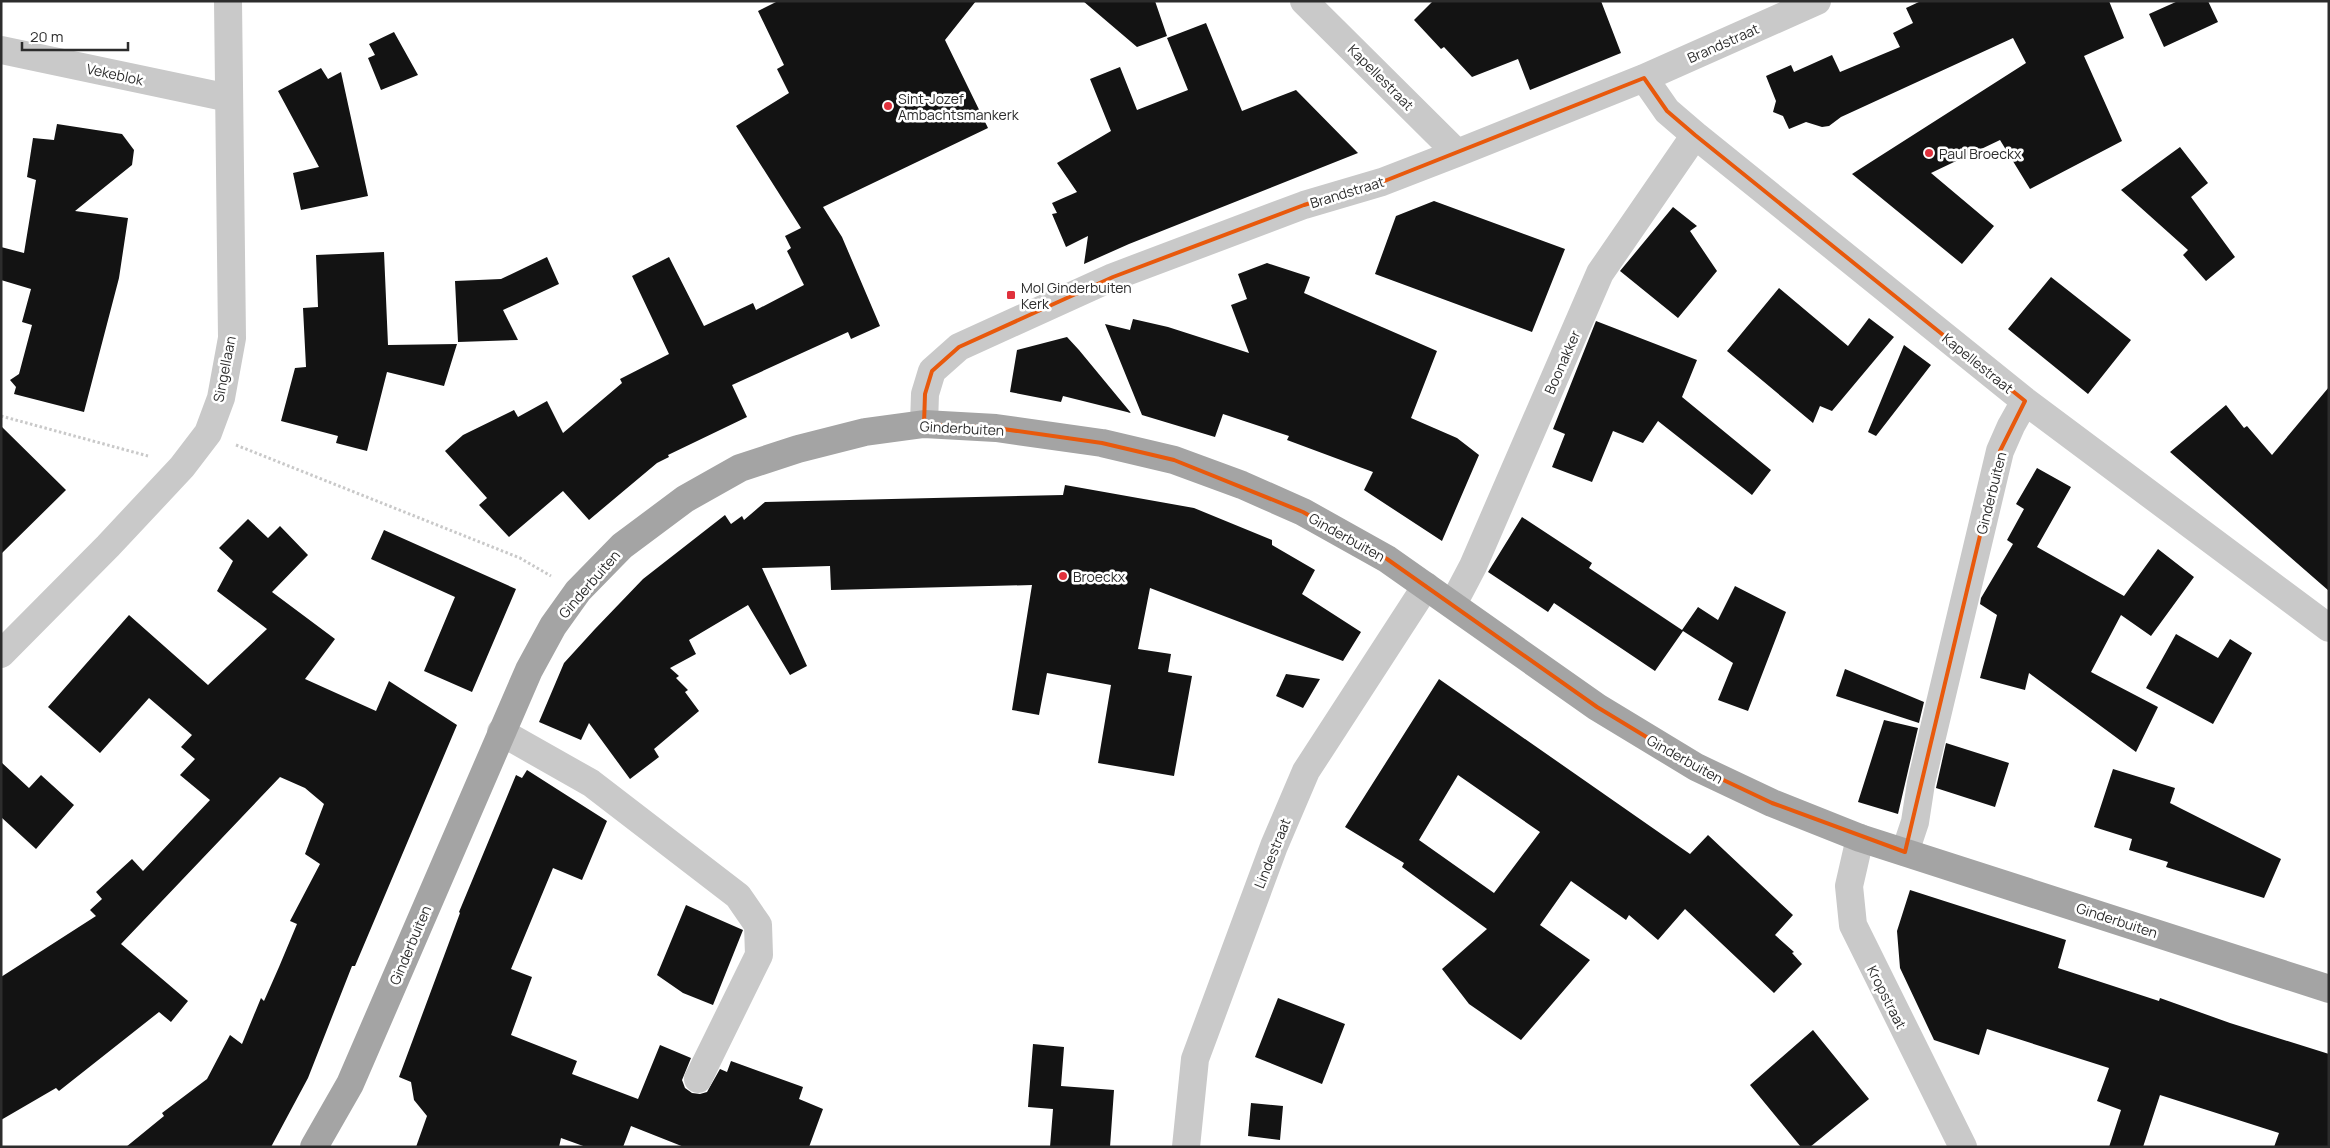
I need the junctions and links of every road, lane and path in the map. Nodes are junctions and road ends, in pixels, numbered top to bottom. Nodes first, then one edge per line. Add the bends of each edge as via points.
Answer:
1 (228, 1) edge
2 (1304, 1) edge
3 (1818, 1) edge
4 (1, 50) edge
5 (1644, 78) junction
6 (229, 98) junction
7 (1694, 134) junction
8 (1457, 153) junction
9 (2026, 401) junction
10 (1, 416) edge
11 (924, 424) junction
12 (208, 433) junction
13 (182, 467) junction
14 (1426, 586) junction
15 (578, 591) junction
16 (1453, 604) junction
17 (2329, 628) edge
18 (1, 654) edge
19 (501, 732) junction
20 (1860, 838) junction
21 (1905, 852) junction
22 (2329, 989) edge
23 (698, 1079) dead end
24 (314, 1147) edge
25 (1186, 1147) edge
26 (1964, 1147) edge

1 - 6 street, Singellaan
2 - 8 street, Kapellestraat
3 - 5 street, Brandstraat
4 - 6 street, Vekeblok
5 - 7 street, Kapellestraat via 1667,111
5 - 8 street, Brandstraat
6 - 12 street, Singellaan via 232,338 221,398
7 - 9 street, Kapellestraat
7 - 16 street, Boonakker via 1600,273 1473,566
8 - 11 street, Brandstraat via 1113,277 959,347 932,371 925,394
9 - 17 street, Kapellestraat
9 - 21 street, Ginderbuiten via 2000,451
10 - 13 path
11 - 14 main road, Ginderbuiten via 996,428 1102,443 1174,460 1303,512 1387,559
11 - 15 main road, Ginderbuiten via 865,432 740,468 685,500 622,546
12 - 13 street, Singellaan
12 - 15 path via 258,456 520,558
13 - 18 street, Singellaan
14 - 16 main road, Ginderbuiten
14 - 25 street, Lindestraat via 1306,771 1274,846 1195,1059
15 - 19 main road, Ginderbuiten via 553,626
16 - 20 main road, Ginderbuiten via 1597,707 1696,767 1772,803
19 - 23 street via 591,784 738,896 758,925 759,955
19 - 24 main road, Ginderbuiten via 350,1084
20 - 21 main road, Ginderbuiten
20 - 26 street, Kropstraat via 1849,886 1853,925
21 - 22 main road, Ginderbuiten

